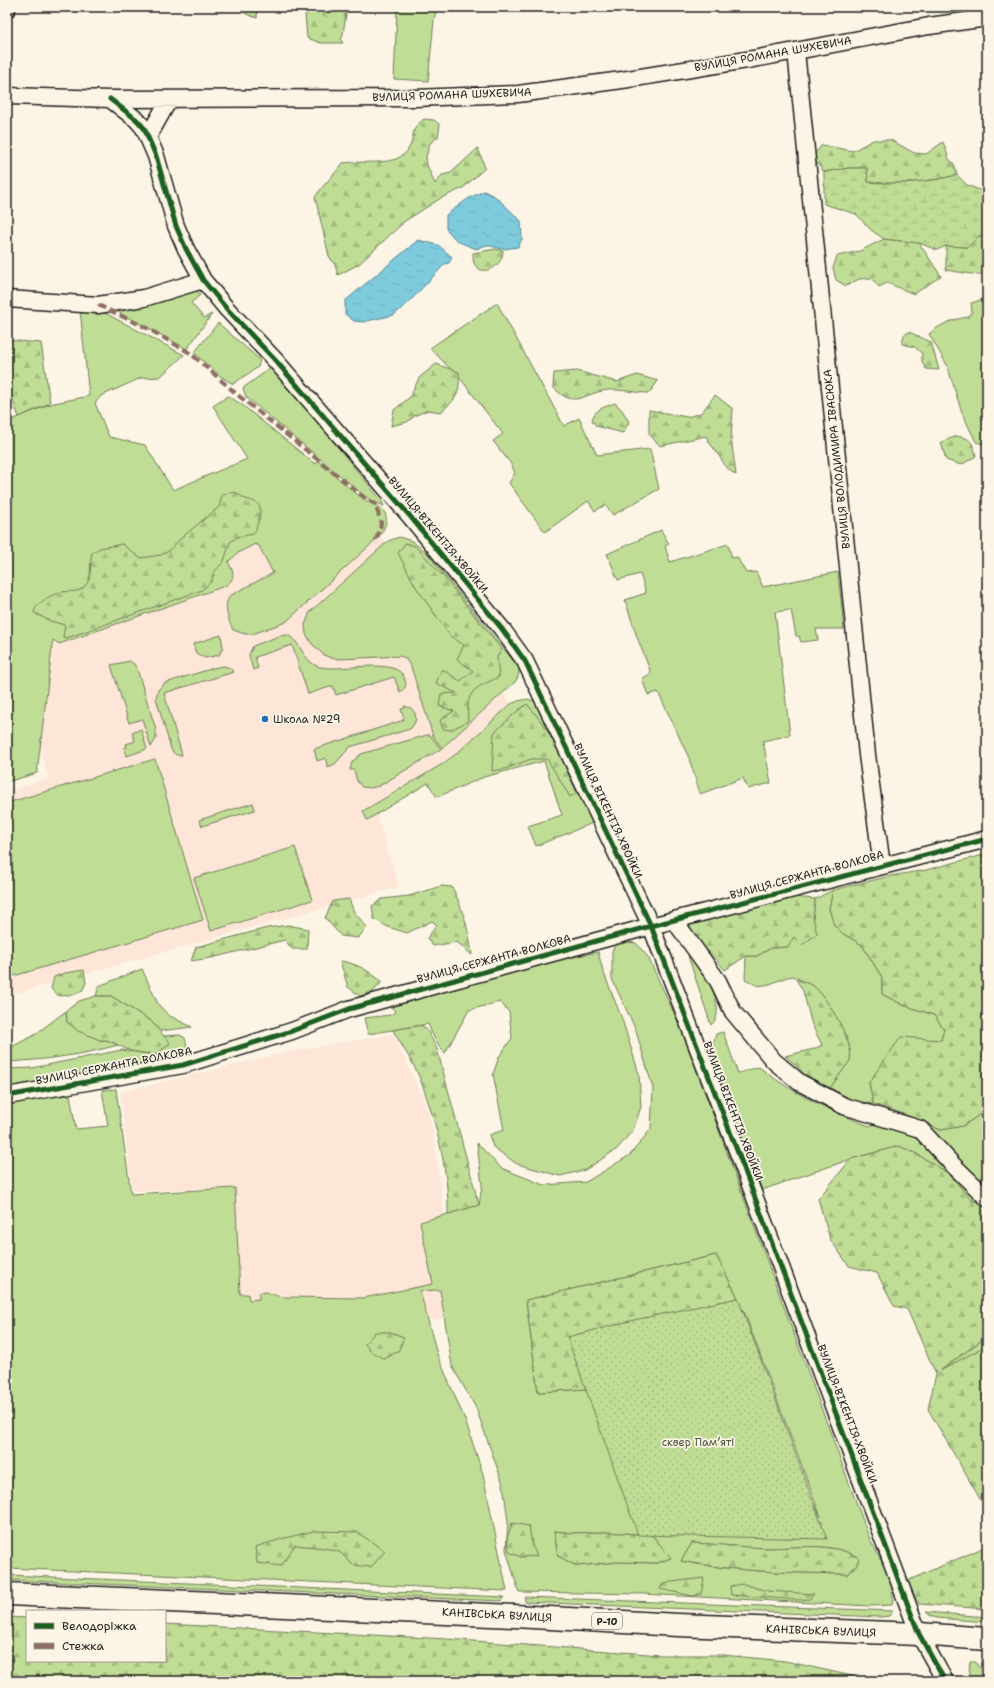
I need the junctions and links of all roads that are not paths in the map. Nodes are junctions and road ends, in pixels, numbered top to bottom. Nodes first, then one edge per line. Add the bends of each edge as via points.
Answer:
1 (987, 18) edge
2 (796, 51) junction
3 (7, 96) edge
4 (110, 99) junction
5 (173, 99) junction
6 (148, 137) junction
7 (203, 280) junction
8 (7, 299) edge
9 (987, 839) edge
10 (882, 866) junction
11 (674, 920) junction
12 (651, 926) junction
13 (7, 1096) edge
14 (987, 1198) edge
15 (7, 1594) edge
16 (919, 1634) junction
17 (987, 1639) edge
18 (945, 1681) edge

1 - 2 street, ВУЛИЦЯ РОМАНА ШУХЕВИЧА
2 - 5 street, ВУЛИЦЯ РОМАНА ШУХЕВИЧА via 622,80 518,94 415,98
2 - 10 street, ВУЛИЦЯ ВОЛОДИМИРА ІВАСЮКА via 866,740
3 - 4 street, ВУЛИЦЯ РОМАНА ШУХЕВИЧА
4 - 5 street, ВУЛИЦЯ РОМАНА ШУХЕВИЧА
4 - 6 street, ВУЛИЦЯ ВІКЕНТІЯ ХВОЙКИ via 137,120
5 - 6 street via 166,104
6 - 7 street, ВУЛИЦЯ ВІКЕНТІЯ ХВОЙКИ via 176,226
7 - 8 street via 144,298 98,305
7 - 12 street, ВУЛИЦЯ ВІКЕНТІЯ ХВОЙКИ via 409,515 526,660
9 - 10 street, ВУЛИЦЯ СЕРЖАНТА ВОЛКОВА
10 - 11 street, ВУЛИЦЯ СЕРЖАНТА ВОЛКОВА
11 - 12 street, ВУЛИЦЯ СЕРЖАНТА ВОЛКОВА
11 - 14 street via 718,981 733,1012 774,1061 799,1082 844,1106 920,1129
12 - 13 street, ВУЛИЦЯ СЕРЖАНТА ВОЛКОВА via 349,1009 292,1031 183,1065
12 - 16 street, ВУЛИЦЯ ВІКЕНТІЯ ХВОЙКИ
15 - 16 main road, КАНІВСЬКА ВУЛИЦЯ / Р-10
16 - 17 main road, КАНІВСЬКА ВУЛИЦЯ / Р-10
16 - 18 street, ВУЛИЦЯ ВІКЕНТІЯ ХВОЙКИ

